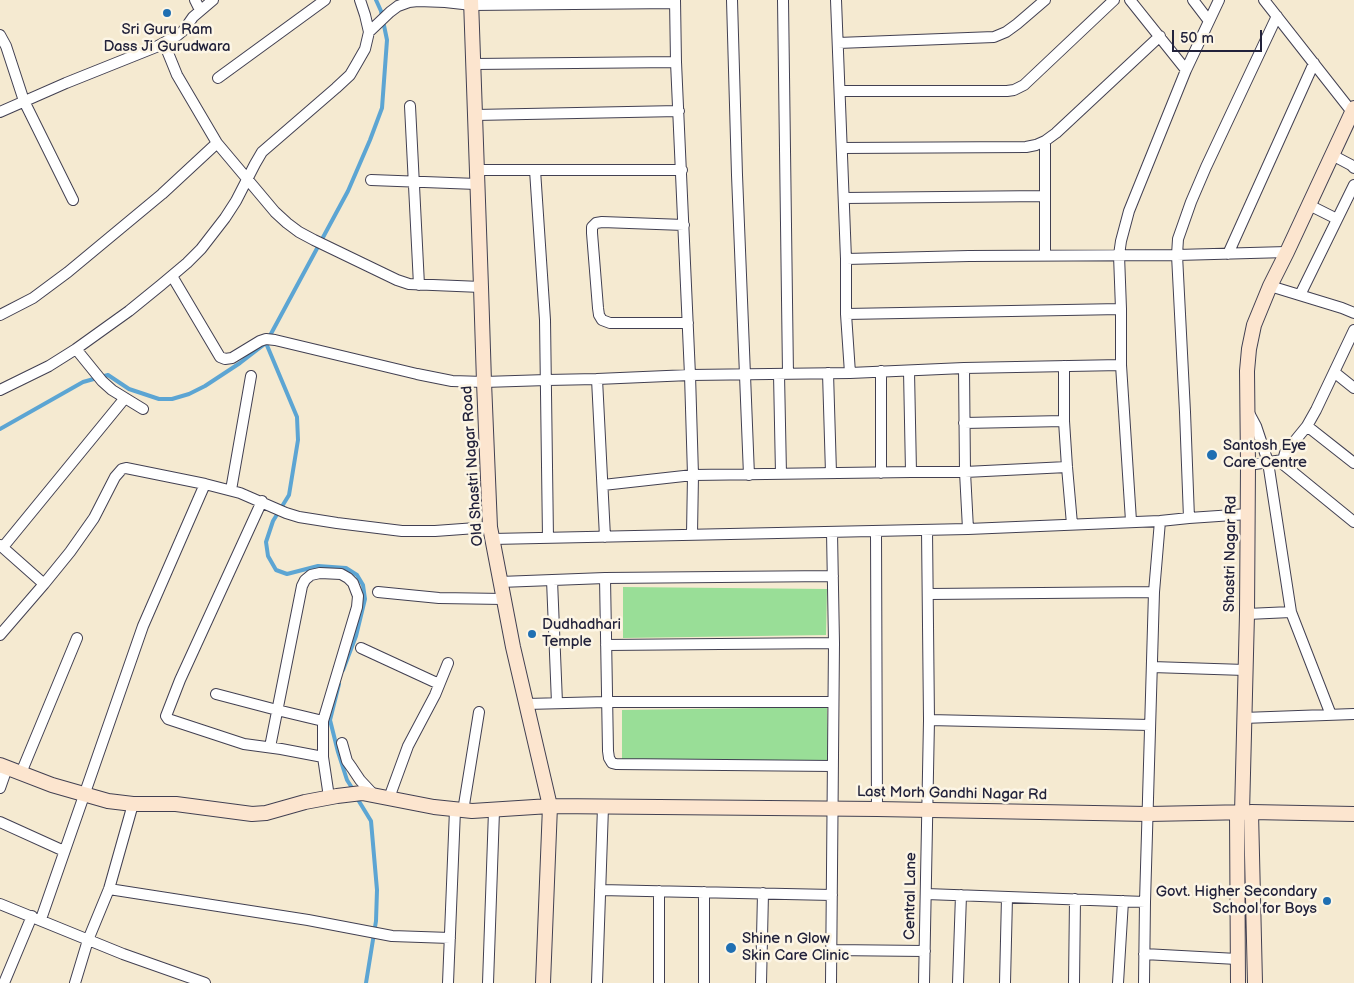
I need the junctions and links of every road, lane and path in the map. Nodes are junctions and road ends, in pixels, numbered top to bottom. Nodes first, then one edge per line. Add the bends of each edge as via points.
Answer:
1 (195, 0) edge
2 (213, 0) edge
3 (325, 0) edge
4 (360, 0) edge
5 (732, 0) edge
6 (783, 0) edge
7 (836, 0) edge
8 (1045, 0) edge
9 (1114, 0) edge
10 (1130, 0) edge
11 (1193, 0) edge
12 (1219, 0) edge
13 (1264, 0) edge
14 (675, 1) edge
15 (471, 2) edge
16 (200, 10) junction
17 (1277, 16) junction
18 (1209, 21) junction
19 (373, 30) junction
20 (0, 35) edge
21 (1160, 36) junction
22 (164, 43) junction
23 (838, 43) junction
24 (676, 62) junction
25 (1314, 62) junction
26 (474, 64) junction
27 (1186, 70) junction
28 (218, 78) dead end
29 (840, 91) junction
30 (24, 101) junction
31 (410, 106) dead end
32 (1353, 110) edge
33 (679, 111) junction
34 (0, 112) edge
35 (475, 115) junction
36 (1045, 141) junction
37 (217, 143) junction
38 (842, 148) junction
39 (1332, 155) junction
40 (1354, 168) edge
41 (477, 170) junction
42 (535, 170) junction
43 (682, 170) junction
44 (247, 179) junction
45 (371, 180) dead end
46 (414, 182) junction
47 (477, 184) junction
48 (1354, 184) edge
49 (1045, 196) junction
50 (844, 198) junction
51 (73, 200) dead end
52 (1309, 205) junction
53 (1337, 219) junction
54 (684, 225) junction
55 (1288, 252) junction
56 (1228, 254) junction
57 (1119, 255) junction
58 (1177, 255) junction
59 (1045, 256) junction
60 (846, 259) junction
61 (172, 276) junction
62 (419, 284) junction
63 (1270, 286) junction
64 (481, 287) junction
65 (1300, 295) junction
66 (1122, 309) junction
67 (1354, 313) edge
68 (846, 314) junction
69 (0, 315) edge
70 (688, 323) junction
71 (1352, 337) edge
72 (76, 349) junction
73 (1121, 365) junction
74 (1064, 366) junction
75 (964, 368) junction
76 (909, 371) junction
77 (881, 372) junction
78 (1334, 372) junction
79 (850, 373) junction
80 (783, 374) junction
81 (828, 374) junction
82 (690, 375) junction
83 (744, 375) junction
84 (250, 376) dead end
85 (597, 379) junction
86 (547, 380) junction
87 (484, 382) junction
88 (1354, 388) edge
89 (0, 390) edge
90 (125, 398) junction
91 (143, 409) dead end
92 (1248, 410) junction
93 (1064, 421) junction
94 (964, 423) junction
95 (1307, 426) junction
96 (1283, 460) junction
97 (1268, 462) junction
98 (1354, 464) edge
99 (1248, 465) junction
100 (1067, 466) junction
101 (911, 472) junction
102 (965, 472) junction
103 (831, 473) junction
104 (881, 473) junction
105 (782, 474) junction
106 (749, 475) junction
107 (693, 476) junction
108 (205, 484) junction
109 (603, 485) junction
110 (231, 490) junction
111 (264, 502) junction
112 (1248, 514) junction
113 (1189, 518) junction
114 (1131, 521) junction
115 (1160, 521) junction
116 (1354, 522) edge
117 (1072, 524) junction
118 (968, 529) junction
119 (927, 530) junction
120 (876, 531) junction
121 (832, 532) junction
122 (491, 533) junction
123 (692, 534) junction
124 (605, 537) junction
125 (548, 538) junction
126 (1, 546) edge
127 (833, 576) junction
128 (605, 578) junction
129 (552, 580) junction
130 (500, 582) junction
131 (44, 584) junction
132 (378, 592) dead end
133 (1154, 592) junction
134 (929, 594) junction
135 (504, 599) junction
136 (1291, 612) junction
137 (1247, 614) junction
138 (0, 636) edge
139 (77, 638) dead end
140 (834, 643) junction
141 (606, 645) junction
142 (361, 648) dead end
143 (448, 663) dead end
144 (1152, 667) junction
145 (1245, 670) junction
146 (440, 684) junction
147 (216, 694) dead end
148 (608, 702) junction
149 (833, 702) junction
150 (557, 703) junction
151 (526, 704) junction
152 (277, 710) junction
153 (479, 712) dead end
154 (1354, 714) edge
155 (1331, 715) junction
156 (1244, 718) junction
157 (929, 720) junction
158 (323, 721) junction
159 (1150, 725) junction
160 (342, 743) dead end
161 (270, 747) junction
162 (323, 757) junction
163 (833, 766) junction
164 (3, 767) edge
165 (21, 773) junction
166 (0, 788) edge
167 (84, 794) junction
168 (368, 794) junction
169 (333, 797) junction
170 (389, 798) junction
171 (134, 804) junction
172 (550, 806) junction
173 (603, 807) junction
174 (877, 809) junction
175 (833, 810) junction
176 (928, 810) junction
177 (459, 811) junction
178 (494, 811) junction
179 (1243, 812) junction
180 (1148, 814) junction
181 (1354, 814) edge
182 (0, 822) edge
183 (64, 851) junction
184 (110, 889) junction
185 (600, 890) junction
186 (659, 891) junction
187 (704, 892) junction
188 (763, 894) junction
189 (926, 894) junction
190 (832, 895) junction
191 (961, 895) junction
192 (1007, 897) junction
193 (1075, 899) junction
194 (1123, 901) junction
195 (1145, 902) junction
196 (0, 904) edge
197 (36, 918) junction
198 (450, 938) junction
199 (88, 940) junction
200 (831, 950) junction
201 (925, 951) junction
202 (1144, 954) junction
203 (1237, 958) junction
204 (4, 983) edge
205 (75, 983) edge
206 (205, 983) edge
207 (448, 983) edge
208 (488, 983) edge
209 (543, 983) edge
210 (597, 983) edge
211 (659, 983) edge
212 (704, 983) edge
213 (761, 983) edge
214 (831, 983) edge
215 (924, 983) edge
216 (958, 983) edge
217 (1005, 983) edge
218 (1074, 983) edge
219 (1118, 983) edge
220 (1144, 983) edge
221 (1238, 983) edge
222 (1254, 983) edge

1 - 16 street
2 - 16 street
3 - 28 street
4 - 19 street
5 - 83 street
6 - 80 street
7 - 23 street
8 - 23 street via 1006,32 994,37
9 - 29 street via 1024,85 1014,90
10 - 21 street
11 - 18 street
12 - 18 street
13 - 17 street
14 - 15 street
14 - 24 street
15 - 19 street via 409,2 390,12
15 - 26 street, Old Shastri Nagar Road
16 - 22 street via 184,30
17 - 25 street
17 - 58 street via 1191,202 1178,240
18 - 27 street
19 - 44 street via 350,75 266,148
20 - 30 street
21 - 27 street
21 - 36 street
22 - 30 street
22 - 37 street via 177,75
23 - 29 street
24 - 26 street
24 - 33 street
25 - 32 street
25 - 56 street
26 - 35 street, Old Shastri Nagar Road
27 - 57 street via 1130,211
29 - 38 street
30 - 34 street
30 - 51 street
31 - 46 street
32 - 39 street, Shastri Nagar Rd
33 - 35 street
33 - 43 street
35 - 41 street, Old Shastri Nagar Road
36 - 38 street via 1026,147
36 - 49 street
37 - 44 street
37 - 69 street via 162,194 68,272 32,298
38 - 50 street
39 - 40 street
39 - 52 street, Shastri Nagar Rd
41 - 42 street
41 - 47 street, Old Shastri Nagar Road
42 - 43 street
42 - 86 street
43 - 54 street
44 - 61 street via 213,234
44 - 62 street via 275,212 299,232 397,280
45 - 46 street
46 - 47 street
46 - 62 street
47 - 64 street, Old Shastri Nagar Road
48 - 53 street
49 - 50 street
49 - 59 street
50 - 60 street
52 - 53 street
52 - 55 street, Shastri Nagar Rd
53 - 65 street
54 - 70 street
54 - 70 street via 602,222 592,227 592,233 598,308 602,320 610,323
55 - 56 street
55 - 63 street, Shastri Nagar Rd
56 - 58 street
57 - 58 street
57 - 59 street
57 - 66 street
58 - 113 street
59 - 60 street
60 - 68 street
61 - 72 street
61 - 87 street via 220,357 225,359 260,341 270,340 436,378
62 - 64 street
63 - 65 street
63 - 92 street, Shastri Nagar Rd via 1248,349
64 - 87 street, Old Shastri Nagar Road
65 - 67 street
66 - 68 street
66 - 73 street
68 - 79 street
70 - 82 street
71 - 78 street
72 - 89 street
72 - 90 street via 99,377
73 - 74 street
73 - 114 street
74 - 75 street
74 - 93 street
75 - 76 street
75 - 94 street
76 - 77 street
76 - 101 street
77 - 79 street
77 - 104 street
78 - 88 street
78 - 95 street
79 - 81 street
80 - 81 street
80 - 83 street
80 - 105 street
81 - 103 street
82 - 83 street
82 - 85 street
82 - 107 street
83 - 106 street
84 - 110 street
85 - 86 street
85 - 109 street
86 - 87 street
86 - 125 street
87 - 122 street, Old Shastri Nagar Road
90 - 91 street
90 - 126 street
92 - 97 street
92 - 99 street, Shastri Nagar Rd
93 - 94 street
93 - 100 street
94 - 102 street
95 - 96 street
95 - 98 street
96 - 97 street
96 - 116 street via 1284,465
97 - 99 street
97 - 136 street
99 - 112 street, Shastri Nagar Rd
100 - 102 street
100 - 117 street
101 - 102 street
101 - 104 street
102 - 118 street
103 - 104 street
103 - 105 street
105 - 106 street
106 - 107 street
107 - 109 street
107 - 123 street
108 - 110 street
108 - 131 street via 122,468 94,518
108 - 167 street via 143,626
109 - 124 street
110 - 111 street
111 - 122 street via 299,517 337,523 402,531
111 - 161 street via 166,716 229,740
112 - 113 street
112 - 137 street, Shastri Nagar Rd
113 - 115 street
114 - 115 street
114 - 117 street
115 - 133 street
117 - 118 street
118 - 119 street
119 - 120 street
119 - 134 street, Central Lane
120 - 121 street
120 - 174 street
121 - 123 street
121 - 127 street
122 - 125 street
122 - 130 street, Old Shastri Nagar Road
123 - 124 street
124 - 125 street
126 - 131 street
127 - 128 street
127 - 140 street
128 - 129 street
128 - 141 street
129 - 130 street
129 - 150 street
130 - 135 street, Old Shastri Nagar Road
131 - 138 street
132 - 135 street via 439,598
133 - 134 street
133 - 144 street
134 - 157 street, Central Lane
135 - 151 street, Old Shastri Nagar Road
136 - 137 street
136 - 155 street
137 - 145 street, Shastri Nagar Rd
139 - 165 street
140 - 141 street
140 - 149 street
141 - 148 street
142 - 146 street
143 - 146 street
144 - 145 street
144 - 159 street
145 - 156 street, Shastri Nagar Rd
146 - 170 street via 408,746
147 - 152 street
148 - 149 street
148 - 150 street
148 - 163 street via 608,751 612,763
149 - 163 street
150 - 151 street
151 - 172 street, Old Shastri Nagar Road
152 - 158 street
152 - 158 street via 302,586 311,575 341,574 353,583 358,596 357,607
152 - 161 street
153 - 177 street
154 - 155 street
155 - 156 street
156 - 179 street, Shastri Nagar Rd
157 - 159 street
157 - 176 street, Central Lane
158 - 162 street
159 - 180 street
160 - 168 street via 348,761
161 - 162 street
162 - 169 street
163 - 175 street
164 - 165 street, Last Morh Gandhi Nagar Rd
164 - 166 street
165 - 167 street, Last Morh Gandhi Nagar Rd
167 - 171 street, Last Morh Gandhi Nagar Rd
167 - 183 street
168 - 169 street, Last Morh Gandhi Nagar Rd
168 - 170 street, Last Morh Gandhi Nagar Rd
169 - 171 street, Last Morh Gandhi Nagar Rd via 252,814 176,804
170 - 177 street, Last Morh Gandhi Nagar Rd
171 - 184 street
172 - 173 street, Last Morh Gandhi Nagar Rd
172 - 178 street, Last Morh Gandhi Nagar Rd
172 - 209 street, Old Shastri Nagar Road
173 - 175 street, Last Morh Gandhi Nagar Rd
173 - 185 street
174 - 175 street, Last Morh Gandhi Nagar Rd
174 - 176 street, Last Morh Gandhi Nagar Rd
175 - 190 street
176 - 180 street, Last Morh Gandhi Nagar Rd
176 - 189 street, Central Lane
177 - 178 street, Last Morh Gandhi Nagar Rd
177 - 198 street
178 - 208 street
179 - 180 street, Last Morh Gandhi Nagar Rd
179 - 181 street, Last Morh Gandhi Nagar Rd
179 - 203 street
179 - 222 street
180 - 195 street
182 - 183 street
183 - 197 street
184 - 198 street via 380,934
184 - 199 street
185 - 186 street
185 - 210 street
186 - 187 street
186 - 211 street
187 - 188 street
187 - 212 street
188 - 190 street
188 - 213 street
189 - 191 street
189 - 201 street, Central Lane
190 - 200 street
191 - 192 street
191 - 216 street
192 - 193 street
192 - 217 street
193 - 194 street
193 - 218 street
194 - 195 street
194 - 219 street
195 - 202 street
196 - 197 street
197 - 199 street
197 - 204 street
198 - 207 street
199 - 205 street
199 - 206 street
200 - 201 street
200 - 214 street
201 - 215 street, Central Lane
202 - 203 street
202 - 220 street
203 - 221 street

